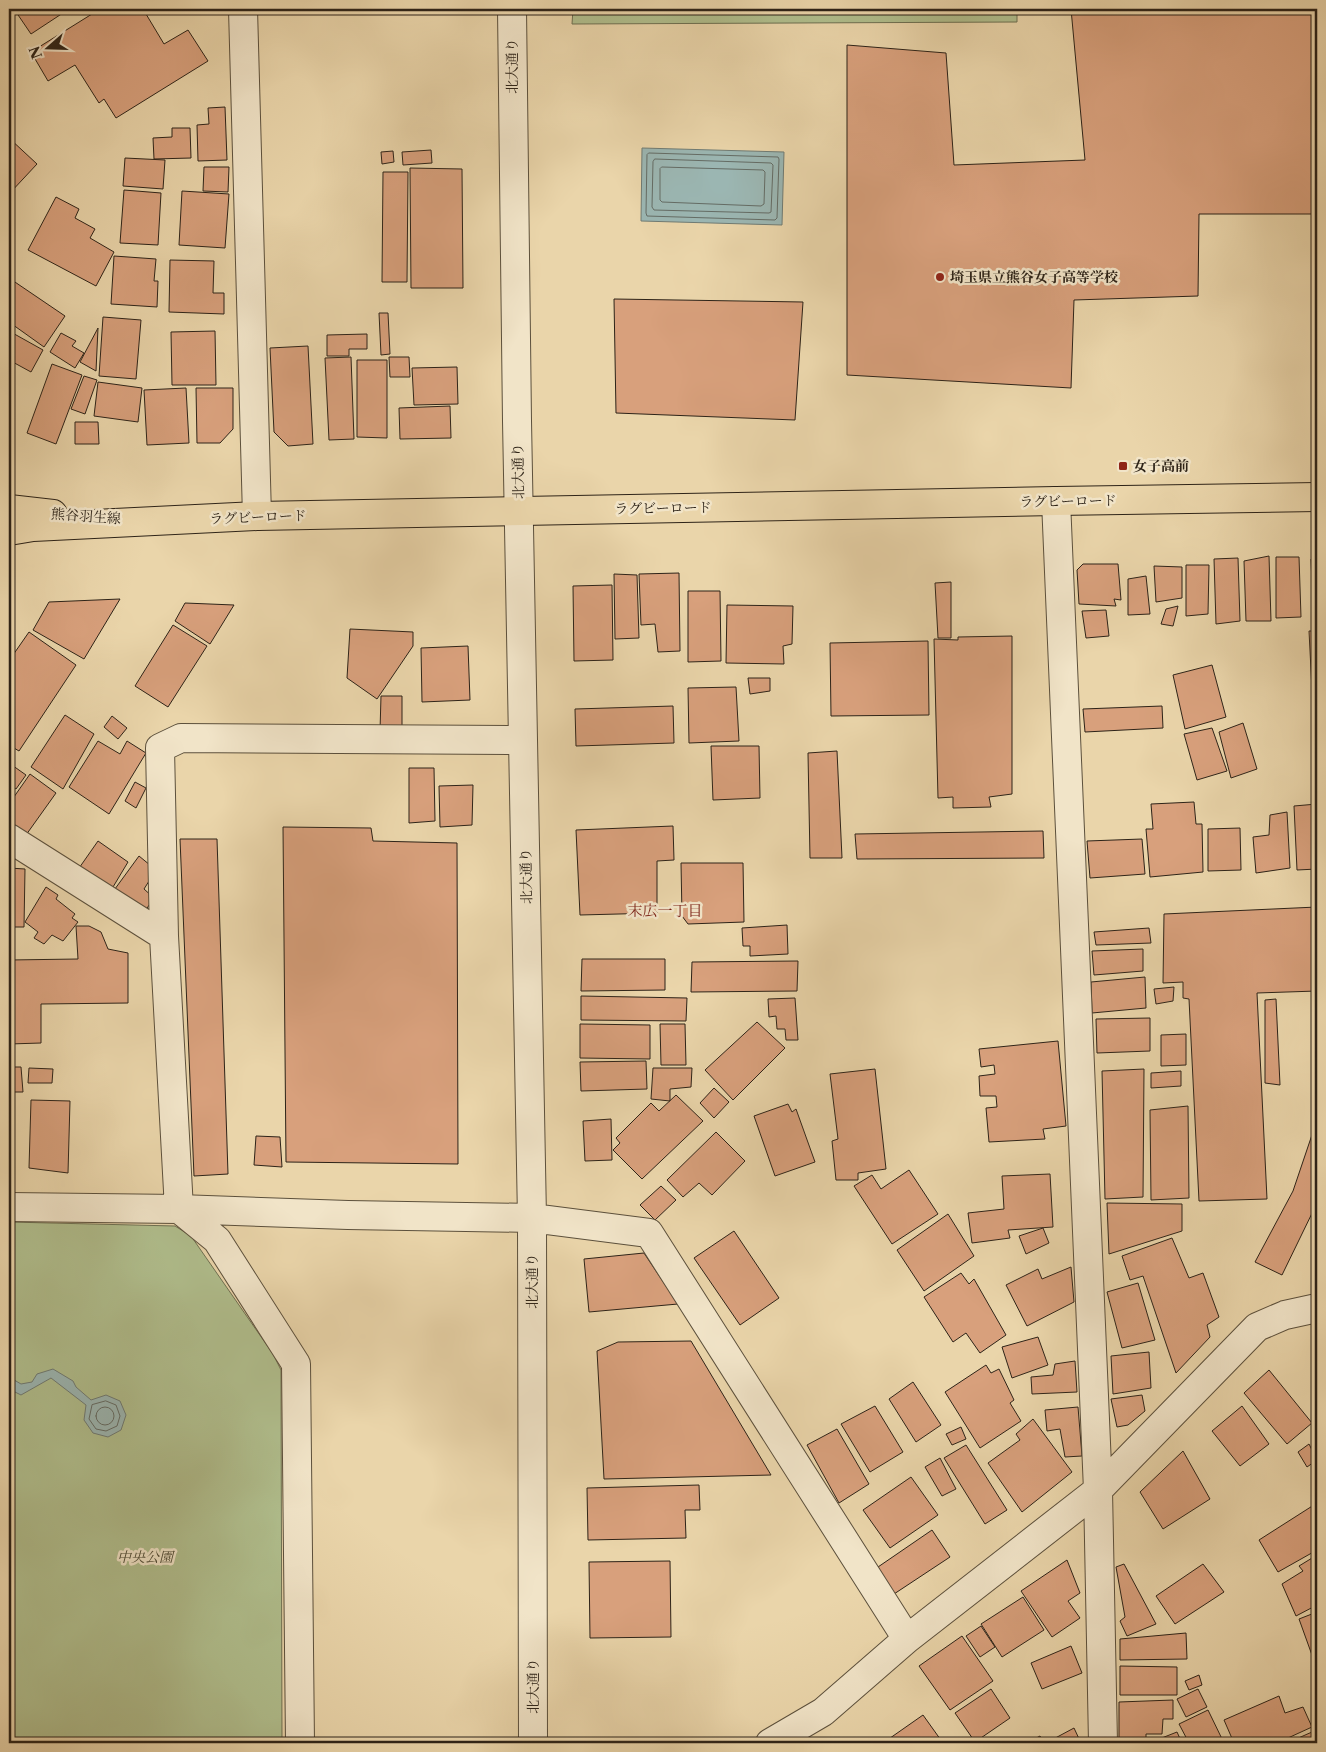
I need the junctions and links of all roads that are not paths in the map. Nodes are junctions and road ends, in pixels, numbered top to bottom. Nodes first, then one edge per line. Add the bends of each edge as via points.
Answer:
1 (242, 9) edge
2 (512, 9) edge
3 (1317, 497) edge
4 (1056, 501) junction
5 (9, 509) edge
6 (519, 511) junction
7 (256, 516) junction
8 (164, 521) junction
9 (17, 529) edge
10 (523, 740) junction
11 (9, 838) edge
12 (164, 936) junction
13 (9, 1207) edge
14 (178, 1210) junction
15 (532, 1218) junction
16 (1317, 1308) edge
17 (1098, 1490) junction
18 (907, 1639) junction
19 (300, 1743) edge
20 (533, 1743) edge
21 (770, 1743) edge
22 (1103, 1743) edge

1 - 7 street
2 - 6 street, 北大通り
3 - 4 main road, ラグビーロード
4 - 6 main road, ラグビーロード
4 - 17 street
5 - 8 main road, 熊谷羽生線
6 - 7 main road, ラグビーロード
6 - 10 street, 北大通り
7 - 8 main road, ラグビーロード
8 - 9 main road, ラグビーロード
10 - 12 street via 182,738 160,748
10 - 15 street, 北大通り
11 - 12 street
12 - 14 street
13 - 14 street
14 - 15 street
14 - 19 street via 217,1240 296,1364
15 - 18 street via 649,1233
15 - 20 street, 北大通り
16 - 17 street via 1285,1315 1257,1327
17 - 18 street
17 - 22 street
18 - 21 street via 823,1712

